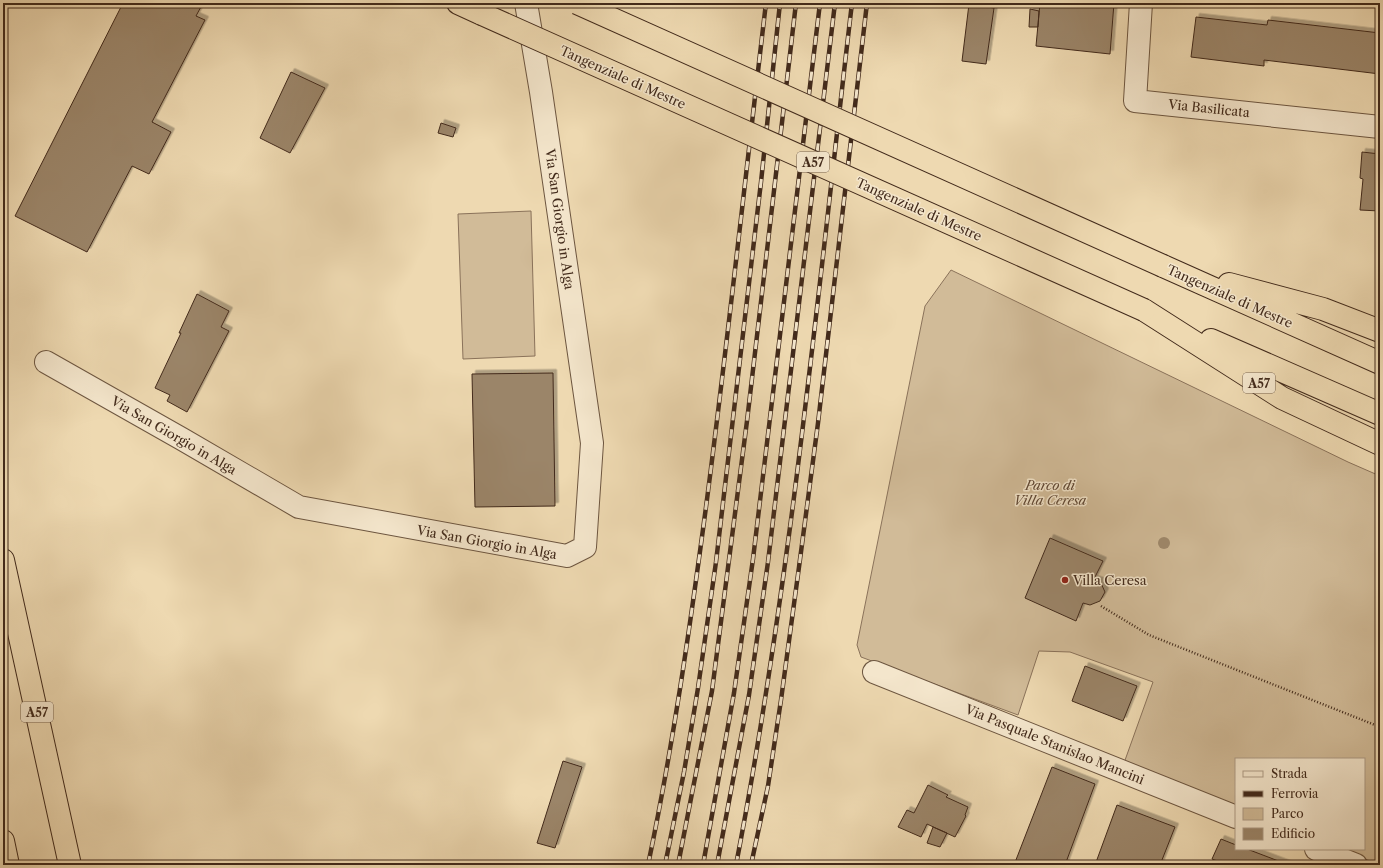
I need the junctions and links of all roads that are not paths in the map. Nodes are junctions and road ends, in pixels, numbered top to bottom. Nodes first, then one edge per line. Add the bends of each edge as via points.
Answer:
1 (458, 3) edge
2 (526, 3) edge
3 (578, 3) edge
4 (1141, 3) edge
5 (1380, 127) edge
6 (1163, 266) junction
7 (1144, 310) junction
8 (1380, 332) edge
9 (46, 362) dead end
10 (1380, 363) edge
11 (1380, 414) edge
12 (1380, 444) edge
13 (3, 560) edge
14 (874, 672) dead end
15 (1235, 817) edge
16 (3, 841) edge
17 (1318, 850) edge
18 (8, 865) edge
19 (70, 865) edge
20 (1356, 865) edge

1 - 7 highway, Tangenziale di Mestre / A57, bridge
2 - 9 street, Via San Giorgio in Alga via 592,443 585,547 567,556 299,507
3 - 6 highway, Tangenziale di Mestre, bridge
4 - 5 street, Via Basilicata via 1135,101
6 - 8 highway via 1323,309
6 - 10 highway, Tangenziale di Mestre
7 - 11 highway, Tangenziale di Mestre / A57
7 - 12 highway, A57 via 1282,398
13 - 19 highway, A57
14 - 15 street, Via Pasquale Stanislao Mancini
16 - 18 highway
17 - 20 street

